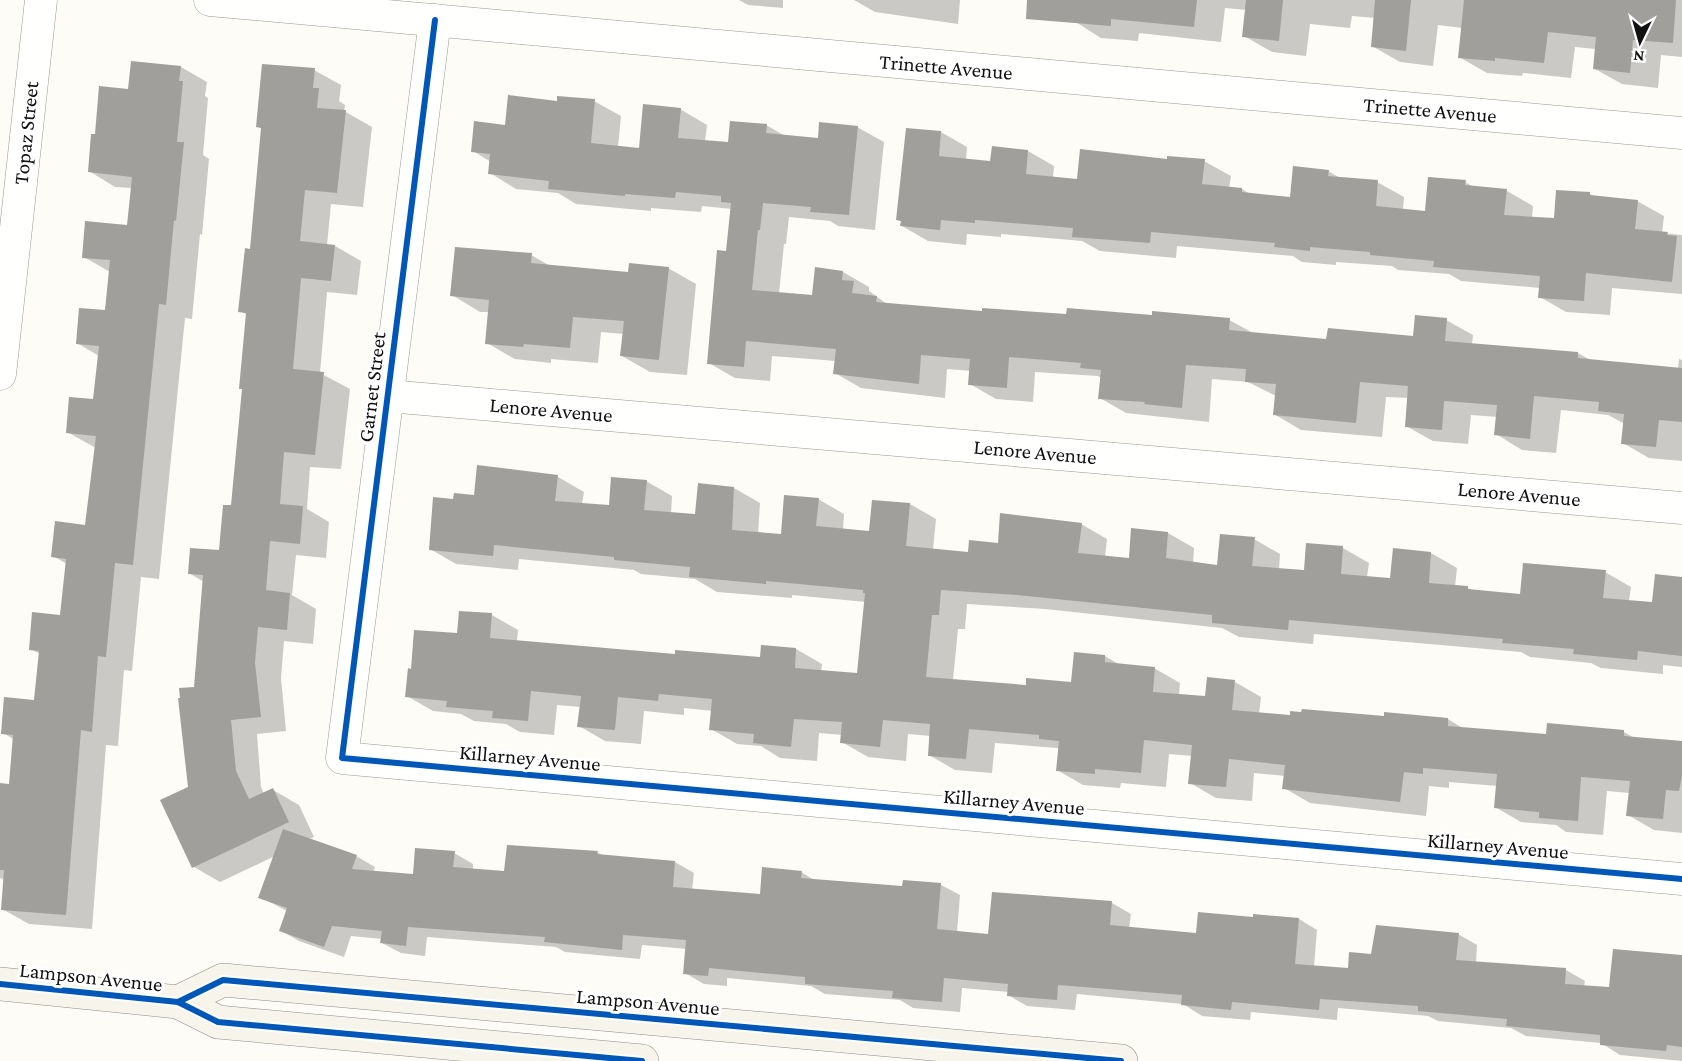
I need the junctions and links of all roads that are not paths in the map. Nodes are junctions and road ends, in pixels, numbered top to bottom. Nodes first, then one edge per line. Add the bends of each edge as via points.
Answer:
1 (40, 0) edge
2 (210, 0) edge
3 (435, 20) junction
4 (1682, 133) edge
5 (0, 374) edge
6 (388, 396) junction
7 (1682, 508) edge
8 (342, 758) joint
9 (1682, 879) edge
10 (0, 984) edge
11 (178, 1002) junction
12 (642, 1061) edge
13 (1121, 1061) edge

1 - 5 street, Topaz Street
2 - 3 street, Trinette Avenue
3 - 4 street, Trinette Avenue
3 - 6 street, Garnet Street
6 - 7 street, Lenore Avenue
6 - 8 street, Garnet Street
8 - 9 street, Killarney Avenue
10 - 11 main road, Lampson Avenue
11 - 12 main road, Lampson Avenue via 218,1023
11 - 13 main road, Lampson Avenue via 223,980

